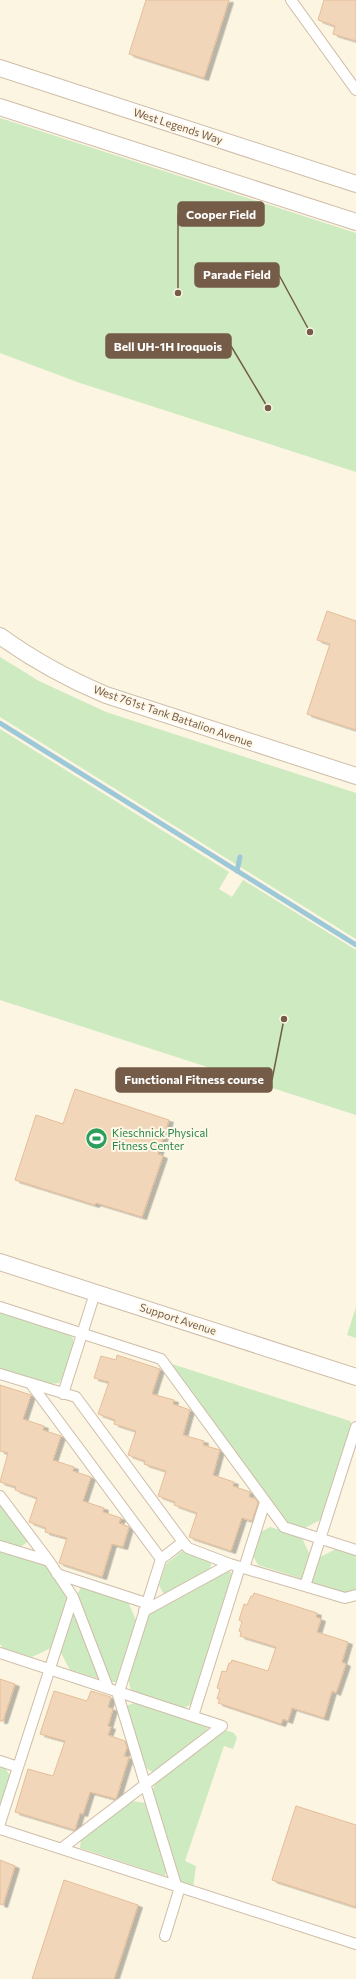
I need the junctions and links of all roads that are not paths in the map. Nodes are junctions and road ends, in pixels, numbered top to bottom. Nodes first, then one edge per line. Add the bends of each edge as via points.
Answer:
1 (291, 0) edge
2 (0, 68) edge
3 (356, 90) edge
4 (0, 107) edge
5 (356, 184) edge
6 (356, 222) edge
7 (0, 636) edge
8 (356, 776) edge
9 (0, 1262) edge
10 (95, 1293) junction
11 (0, 1307) edge
12 (82, 1333) junction
13 (0, 1374) edge
14 (356, 1377) edge
15 (31, 1384) junction
16 (63, 1394) junction
17 (356, 1427) edge
18 (0, 1496) edge
19 (265, 1502) junction
20 (321, 1539) junction
21 (183, 1542) junction
22 (0, 1546) edge
23 (356, 1550) edge
24 (161, 1559) junction
25 (49, 1561) junction
26 (238, 1566) junction
27 (58, 1574) junction
28 (305, 1586) junction
29 (356, 1595) edge
30 (73, 1596) junction
31 (145, 1607) junction
32 (0, 1653) edge
33 (50, 1669) junction
34 (108, 1688) junction
35 (119, 1691) junction
36 (193, 1716) junction
37 (0, 1761) edge
38 (18, 1767) junction
39 (146, 1785) junction
40 (0, 1823) edge
41 (0, 1828) edge
42 (62, 1848) junction
43 (178, 1886) junction
44 (165, 1936) dead end
45 (356, 1944) edge

1 - 3 street
2 - 5 street, West Legends Way
4 - 6 street
7 - 8 street, West 761st Tank Battalion Avenue via 29,657 77,683 106,695
9 - 10 street, Support Avenue
10 - 12 street
10 - 14 street, Support Avenue
11 - 12 street
12 - 16 street
12 - 19 street via 161,1359
13 - 15 street
15 - 16 street
15 - 24 street
16 - 21 street via 76,1397
17 - 20 street
18 - 25 street
19 - 20 street via 284,1527
19 - 26 street
20 - 23 street
20 - 28 street
21 - 24 street
21 - 26 street via 188,1548
22 - 25 street
24 - 31 street
25 - 27 street
26 - 28 street
26 - 31 street
26 - 36 street
27 - 30 street
27 - 31 street
28 - 29 street via 345,1598
30 - 33 street
30 - 34 street
31 - 35 street
32 - 33 street
33 - 34 street
33 - 38 street
34 - 35 street
35 - 36 street
35 - 39 street via 118,1695
36 - 39 street via 222,1726
37 - 38 street
38 - 40 street
39 - 42 street
39 - 43 street
41 - 42 street
42 - 43 street
43 - 44 street
43 - 45 street

